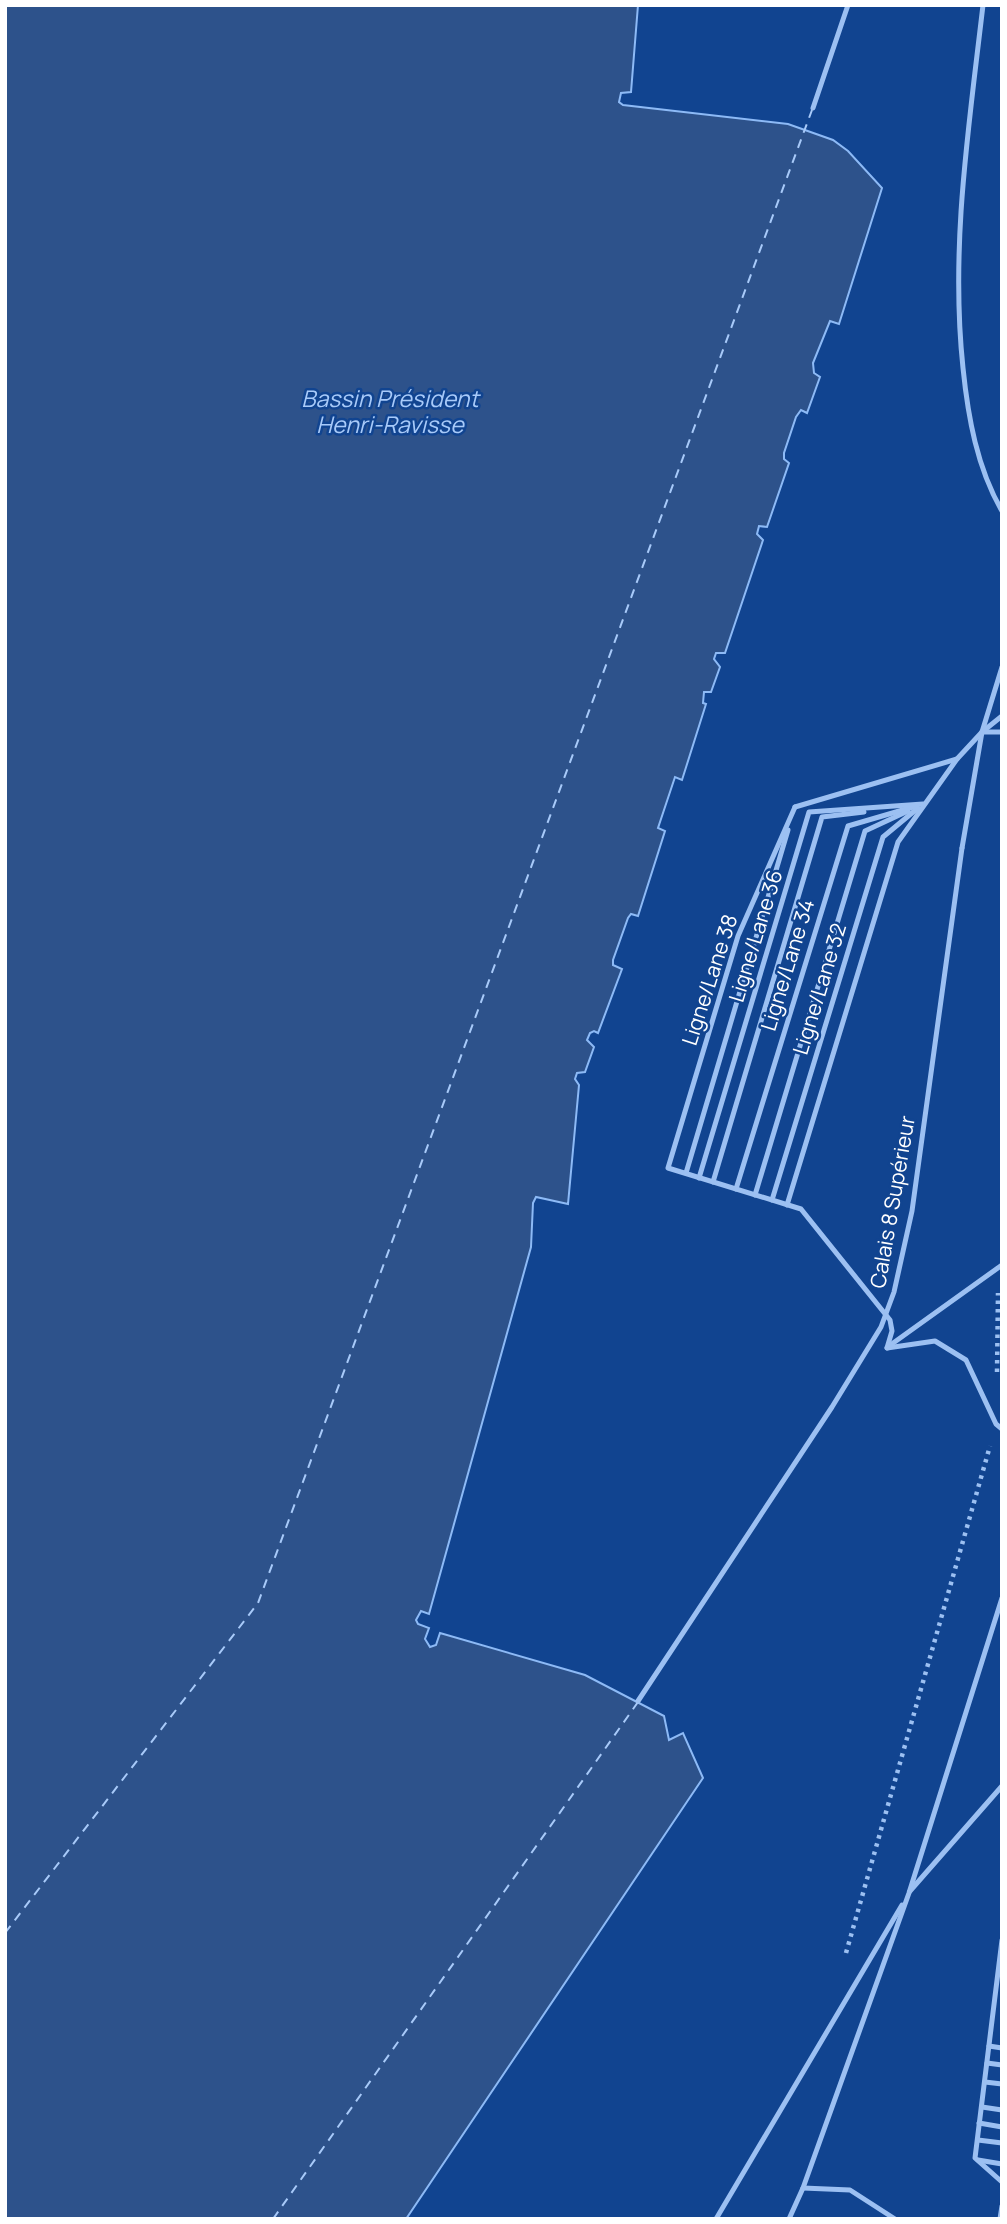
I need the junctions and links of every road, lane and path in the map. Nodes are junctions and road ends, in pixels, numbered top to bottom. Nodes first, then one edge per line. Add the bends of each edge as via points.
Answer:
1 (848, 5) edge
2 (983, 5) edge
3 (813, 108) dead end
4 (1002, 511) edge
5 (1002, 667) edge
6 (1002, 716) edge
7 (982, 732) junction
8 (1002, 732) edge
9 (957, 759) junction
10 (923, 804) junction
11 (795, 807) junction
12 (686, 1173) junction
13 (699, 1178) junction
14 (713, 1182) junction
15 (736, 1189) junction
16 (755, 1195) junction
17 (772, 1200) junction
18 (787, 1205) junction
19 (1000, 1266) edge
20 (887, 1348) junction
21 (996, 1385) dead end
22 (996, 1424) junction
23 (1002, 1429) edge
24 (1002, 1598) edge
25 (638, 1701) dead end
26 (1002, 1786) edge
27 (909, 1893) junction
28 (1002, 1940) edge
29 (1001, 1952) edge
30 (844, 1962) dead end
31 (1000, 1971) edge
32 (999, 1988) edge
33 (994, 2007) junction
34 (1002, 2008) edge
35 (991, 2027) junction
36 (1002, 2029) edge
37 (989, 2046) junction
38 (1002, 2048) edge
39 (987, 2063) junction
40 (1002, 2065) edge
41 (985, 2082) junction
42 (1002, 2084) edge
43 (982, 2107) junction
44 (1002, 2110) edge
45 (979, 2123) junction
46 (1002, 2127) edge
47 (978, 2140) junction
48 (1002, 2143) edge
49 (978, 2160) junction
50 (1002, 2164) edge
51 (1002, 2182) edge
52 (803, 2188) junction
53 (1002, 2206) edge
54 (716, 2219) edge
55 (789, 2219) edge
56 (895, 2219) edge
57 (1000, 2219) edge

1 - 3 lane
2 - 4 lane via 961,198 957,307 975,441
5 - 7 lane, Calais 8 Supérieur
6 - 7 lane
7 - 8 lane
7 - 9 lane
7 - 25 lane, Calais 8 Supérieur, bridge via 912,1211 894,1292 881,1327 832,1407
9 - 10 lane
9 - 11 lane
10 - 13 lane, Ligne/Lane 36 via 809,812
10 - 14 lane via 822,817
10 - 15 lane, Ligne/Lane 34 via 848,826
10 - 16 lane via 865,831
10 - 17 lane, Ligne/Lane 32 via 883,837
10 - 18 lane via 898,842
11 - 12 lane
11 - 12 lane, Ligne/Lane 38 via 738,936 668,1168
12 - 13 lane
13 - 14 lane
14 - 15 lane
15 - 16 lane
16 - 17 lane
17 - 18 lane
18 - 20 lane via 801,1209 890,1320
19 - 20 lane
19 - 21 path
20 - 22 lane via 935,1341 965,1360
22 - 23 lane
22 - 30 path
24 - 27 lane
26 - 27 lane
27 - 52 lane
27 - 54 lane
28 - 29 lane
29 - 31 lane
31 - 32 lane
32 - 33 lane
33 - 34 lane
33 - 35 lane
35 - 36 lane
35 - 37 lane
37 - 38 lane
37 - 39 lane
39 - 40 lane
39 - 41 lane
41 - 42 lane
41 - 43 lane
43 - 44 lane
43 - 45 lane
45 - 46 lane
45 - 47 lane
47 - 48 lane
47 - 49 lane
49 - 50 lane
49 - 51 lane
52 - 55 lane
52 - 56 lane via 850,2190
53 - 57 lane

